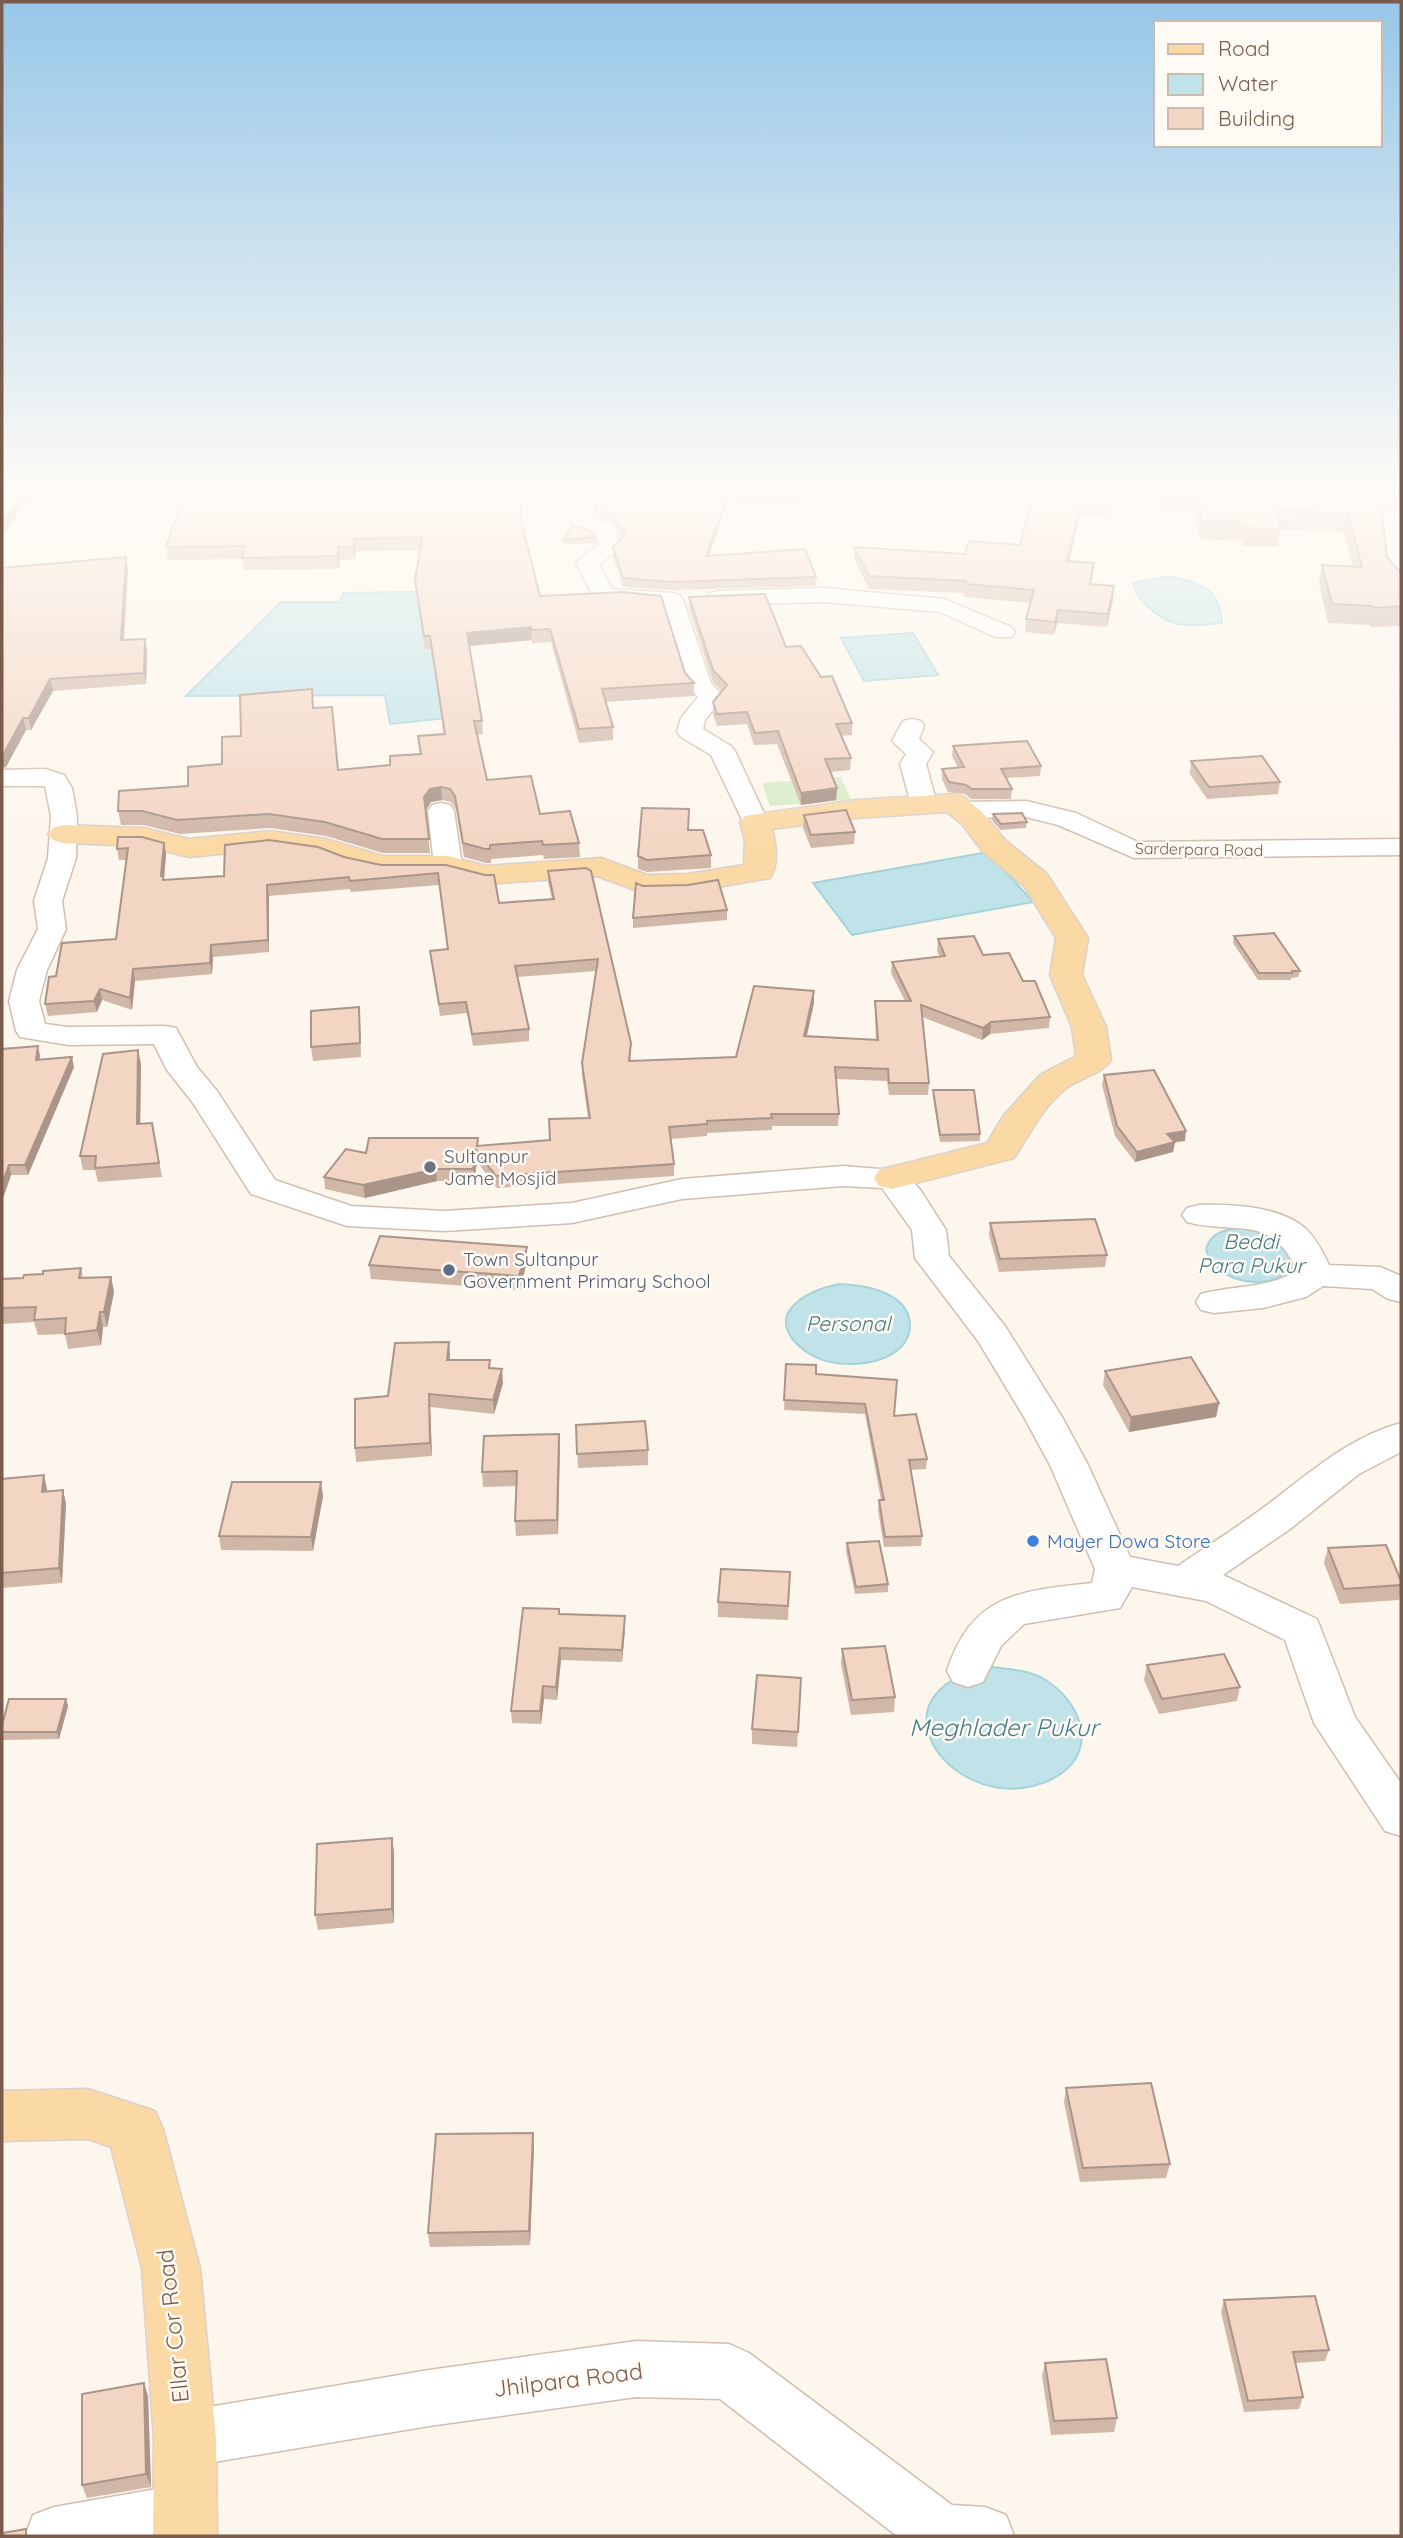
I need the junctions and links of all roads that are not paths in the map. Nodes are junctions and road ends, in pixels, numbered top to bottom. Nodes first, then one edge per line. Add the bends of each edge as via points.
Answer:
1 (675, 610) edge
2 (954, 610) edge
3 (1003, 632) dead end
4 (912, 726) dead end
5 (2, 778) edge
6 (924, 804) junction
7 (962, 810) junction
8 (441, 811) dead end
9 (755, 822) junction
10 (63, 834) junction
11 (1401, 847) edge
12 (448, 865) junction
13 (892, 1178) junction
14 (1199, 1215) dead end
15 (1317, 1275) junction
16 (1401, 1291) edge
17 (1214, 1302) dead end
18 (1401, 1436) edge
19 (1115, 1569) junction
20 (1184, 1582) junction
21 (1313, 1630) dead end
22 (968, 1671) dead end
23 (1401, 1794) edge
24 (1401, 1818) edge
25 (2, 2116) edge
26 (185, 2439) junction
27 (185, 2525) edge
28 (54, 2536) edge
29 (985, 2536) edge

1 - 9 street via 700,685 712,697 693,718 690,732 722,751
2 - 3 street
4 - 6 street via 905,741 920,752 913,764
5 - 10 street via 55,781 62,799
6 - 7 main road via 954,803
6 - 9 main road
7 - 11 street, Sarderpara Road via 1026,809 1067,819 1134,850
7 - 13 main road via 994,846 1036,880 1072,938 1066,975 1088,1027 1094,1060 1052,1082 1001,1150
8 - 12 street
9 - 12 main road via 760,872 688,883 643,884 601,867 486,874
10 - 12 main road via 144,837 189,848 270,840 326,848 383,865
10 - 13 street via 62,858 48,901 52,929 32,970 24,1001 31,1031 68,1036 165,1035 183,1070 263,1187 348,1216 444,1221 572,1213 682,1189 843,1176
13 - 19 street via 929,1230 932,1258 992,1334 1043,1417
14 - 15 street via 1226,1214 1274,1226 1297,1239
15 - 16 street via 1380,1278
15 - 17 street via 1293,1289 1264,1297
18 - 20 street via 1345,1465
19 - 20 street
19 - 22 street via 1105,1597 1015,1610 972,1653
20 - 24 street via 1215,1588 1302,1630 1336,1723
21 - 23 street via 1348,1720
25 - 26 main road, Ellar Cor Road via 88,2114 135,2129 171,2268
26 - 27 main road, Ellar Cor Road
26 - 29 street, Jhilpara Road via 636,2369 729,2372 942,2534
27 - 28 street

